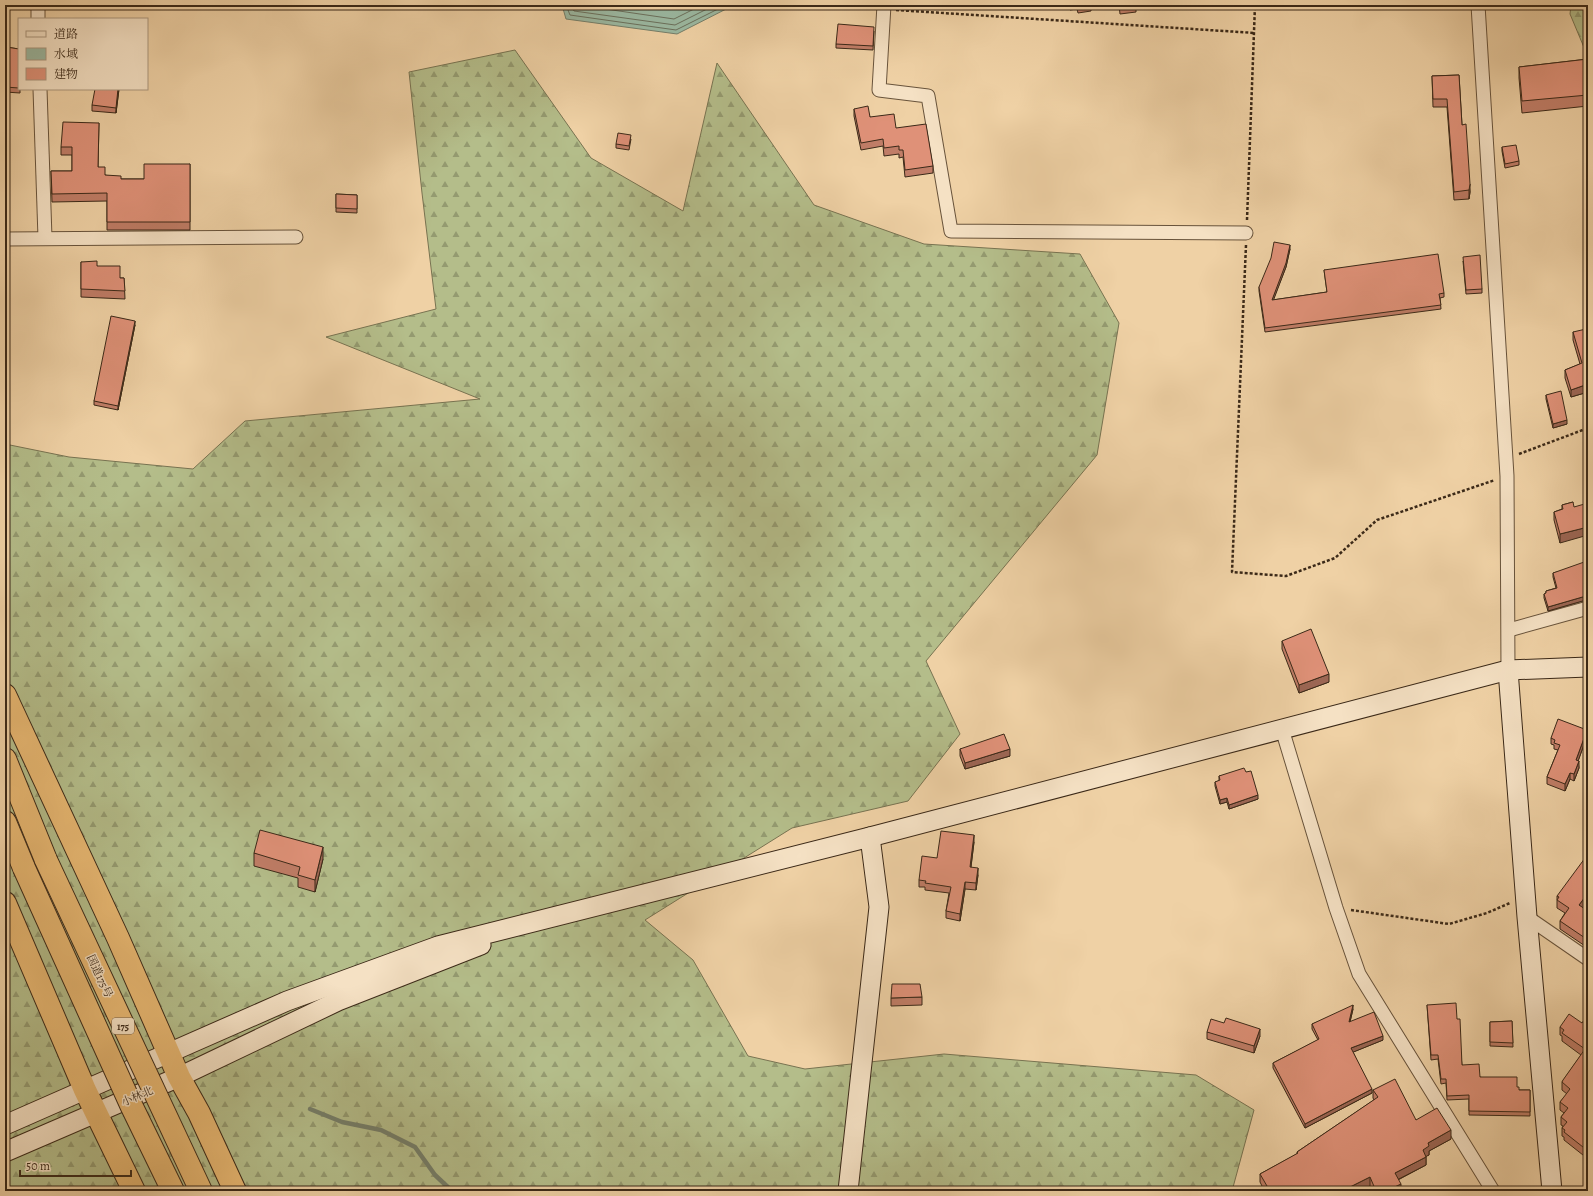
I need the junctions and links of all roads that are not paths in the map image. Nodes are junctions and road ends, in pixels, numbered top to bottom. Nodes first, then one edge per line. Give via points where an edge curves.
1 (38, 5) edge
2 (1478, 5) edge
3 (884, 7) edge
4 (38, 18) edge
5 (40, 90) edge
6 (1246, 233) road end
7 (296, 237) dead end
8 (44, 238) junction
9 (5, 239) edge
10 (1588, 608) edge
11 (1510, 630) junction
12 (1588, 667) edge
13 (1508, 670) junction
14 (5, 695) edge
15 (1282, 729) junction
16 (5, 759) edge
17 (5, 822) edge
18 (870, 837) junction
19 (5, 903) edge
20 (559, 915) junction
21 (1527, 917) junction
22 (1588, 959) edge
23 (168, 1052) junction
24 (179, 1077) junction
25 (85, 1090) junction
26 (96, 1114) junction
27 (5, 1125) edge
28 (5, 1152) edge
29 (134, 1191) edge
30 (173, 1191) edge
31 (201, 1191) edge
32 (235, 1191) edge
33 (848, 1191) edge
34 (1493, 1191) edge
35 (1552, 1191) edge

1 - 4 street
2 - 11 street via 1507,476
3 - 6 street via 879,90 928,96 951,231
5 - 8 street
7 - 8 street
8 - 9 street
10 - 11 street
11 - 13 street
12 - 13 street
13 - 15 street
13 - 21 street
14 - 23 highway
15 - 18 street
15 - 34 street via 1336,908 1359,974
16 - 31 highway, 国道175号 / 175, bridge via 46,860
17 - 30 highway, 175, bridge via 132,1107
18 - 20 street
18 - 33 street via 879,907
19 - 25 highway
20 - 23 street via 438,946 392,961 287,1001
20 - 24 street, 小林北 via 338,1001
21 - 22 street
21 - 35 street
23 - 24 highway
23 - 25 street
24 - 26 street, 小林北
24 - 32 highway via 199,1113
25 - 26 highway
25 - 27 street
26 - 28 street, 小林北
26 - 29 highway

